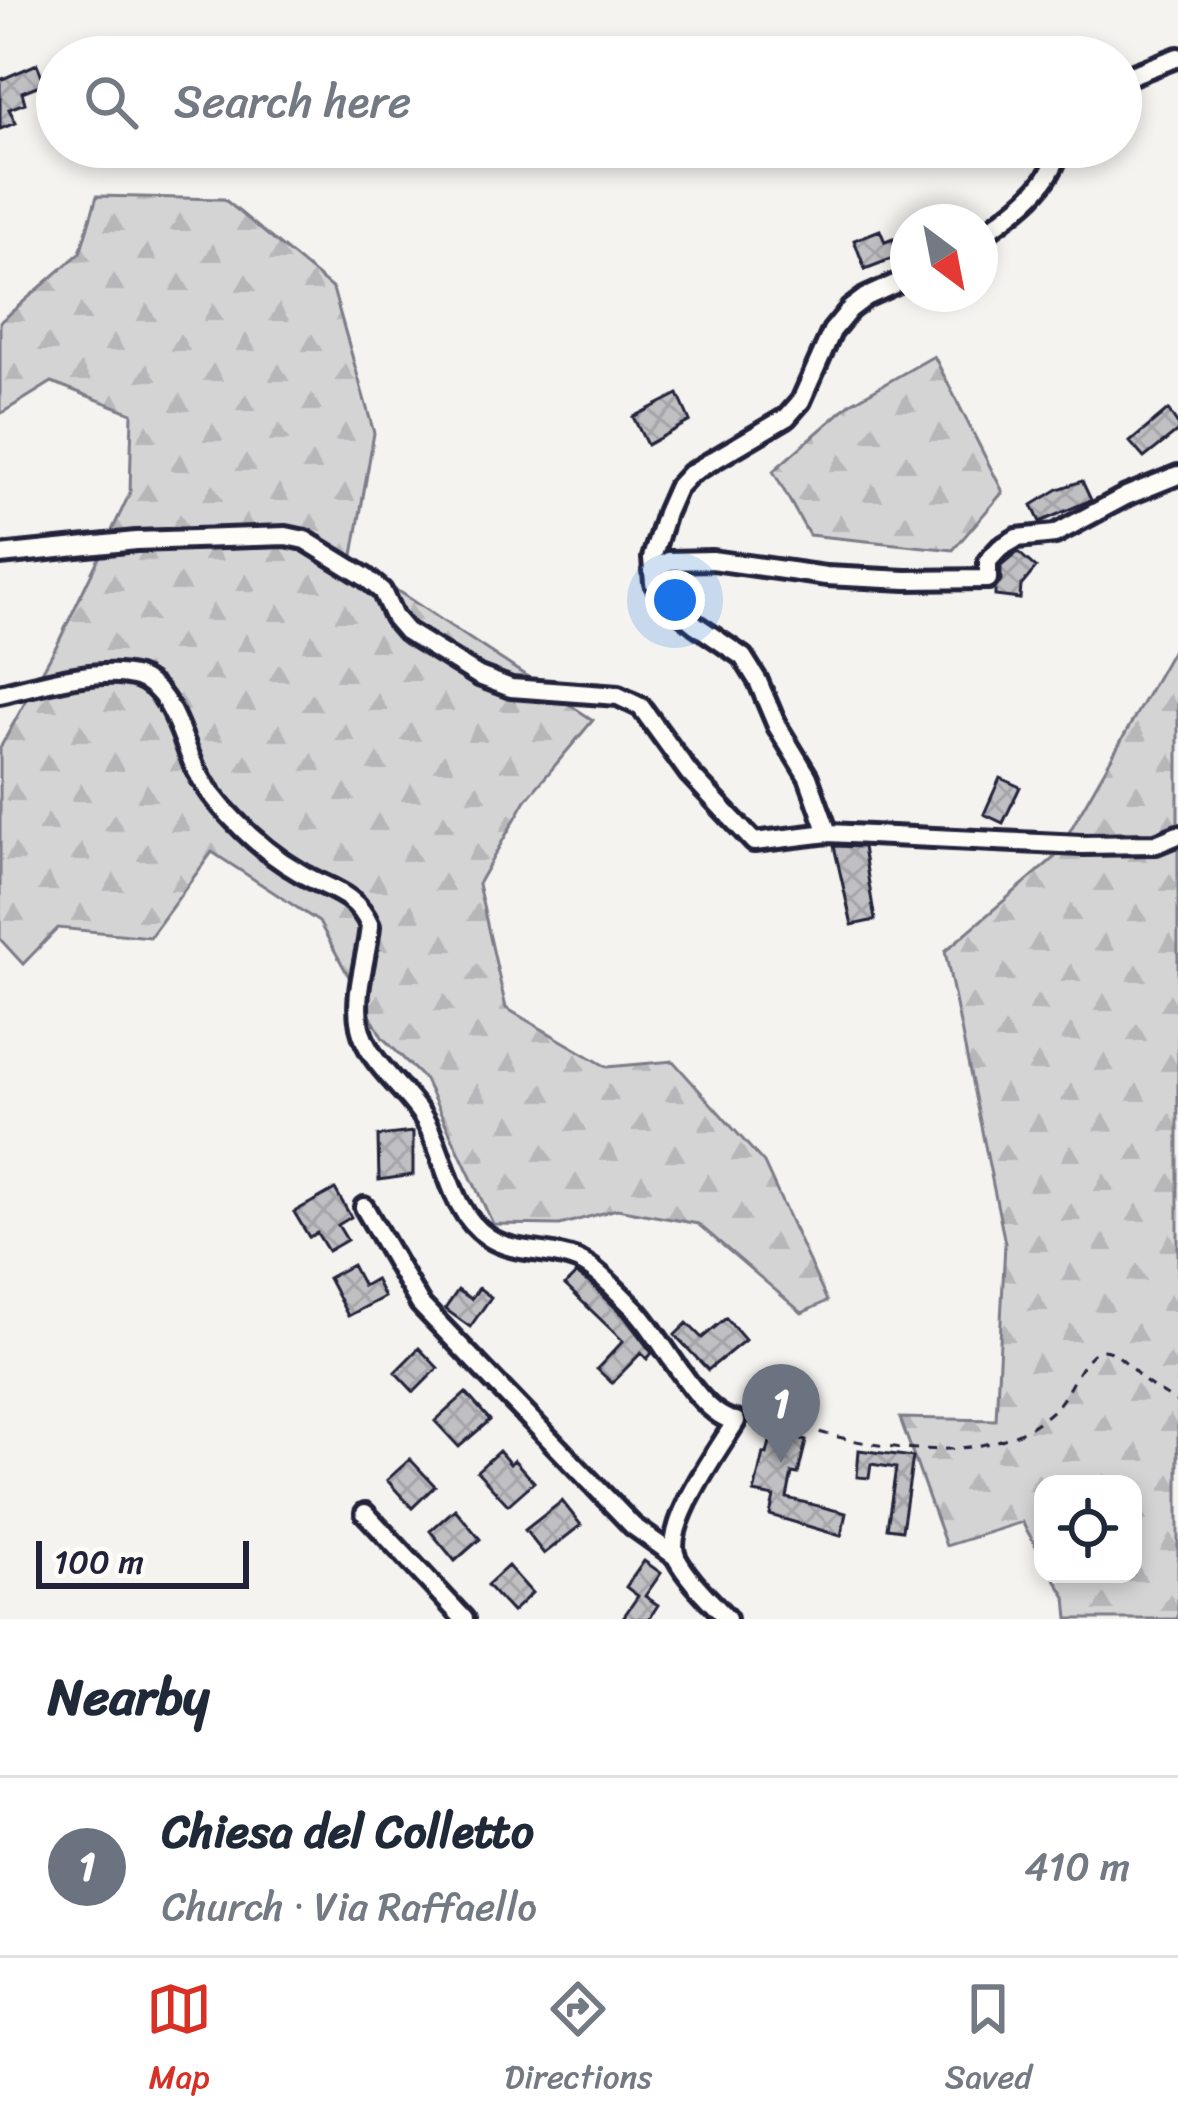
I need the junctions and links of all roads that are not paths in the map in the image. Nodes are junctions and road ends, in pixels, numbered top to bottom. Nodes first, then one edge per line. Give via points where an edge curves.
1 (1178, 57) edge
2 (1142, 71) edge
3 (1053, 168) edge
4 (998, 223) edge
5 (890, 287) edge
6 (1178, 475) edge
7 (0, 556) edge
8 (652, 571) junction
9 (0, 694) edge
10 (828, 833) junction
11 (1178, 835) edge
12 (364, 1207) dead end
13 (365, 1514) dead end
14 (675, 1556) junction
15 (464, 1619) edge
16 (727, 1619) edge

1 - 2 street
3 - 4 street
5 - 8 street via 850,309 832,331 788,417 677,488
6 - 8 street via 1055,534 1017,538 988,561 988,579 826,576 712,560 669,561
7 - 10 street via 136,542 305,540 382,591 406,632 479,676 511,688 618,696 641,707 688,773 754,842
8 - 10 street via 667,602 743,657 808,777
9 - 14 street via 52,681 141,678 157,688 197,771 234,820 295,871 356,902 370,926 360,1027 368,1049 421,1113 466,1214 492,1240 581,1262 638,1312 712,1409 731,1420 678,1522
10 - 11 street via 1081,845 1156,844
12 - 14 street via 420,1304 633,1526
13 - 15 street
14 - 16 street

